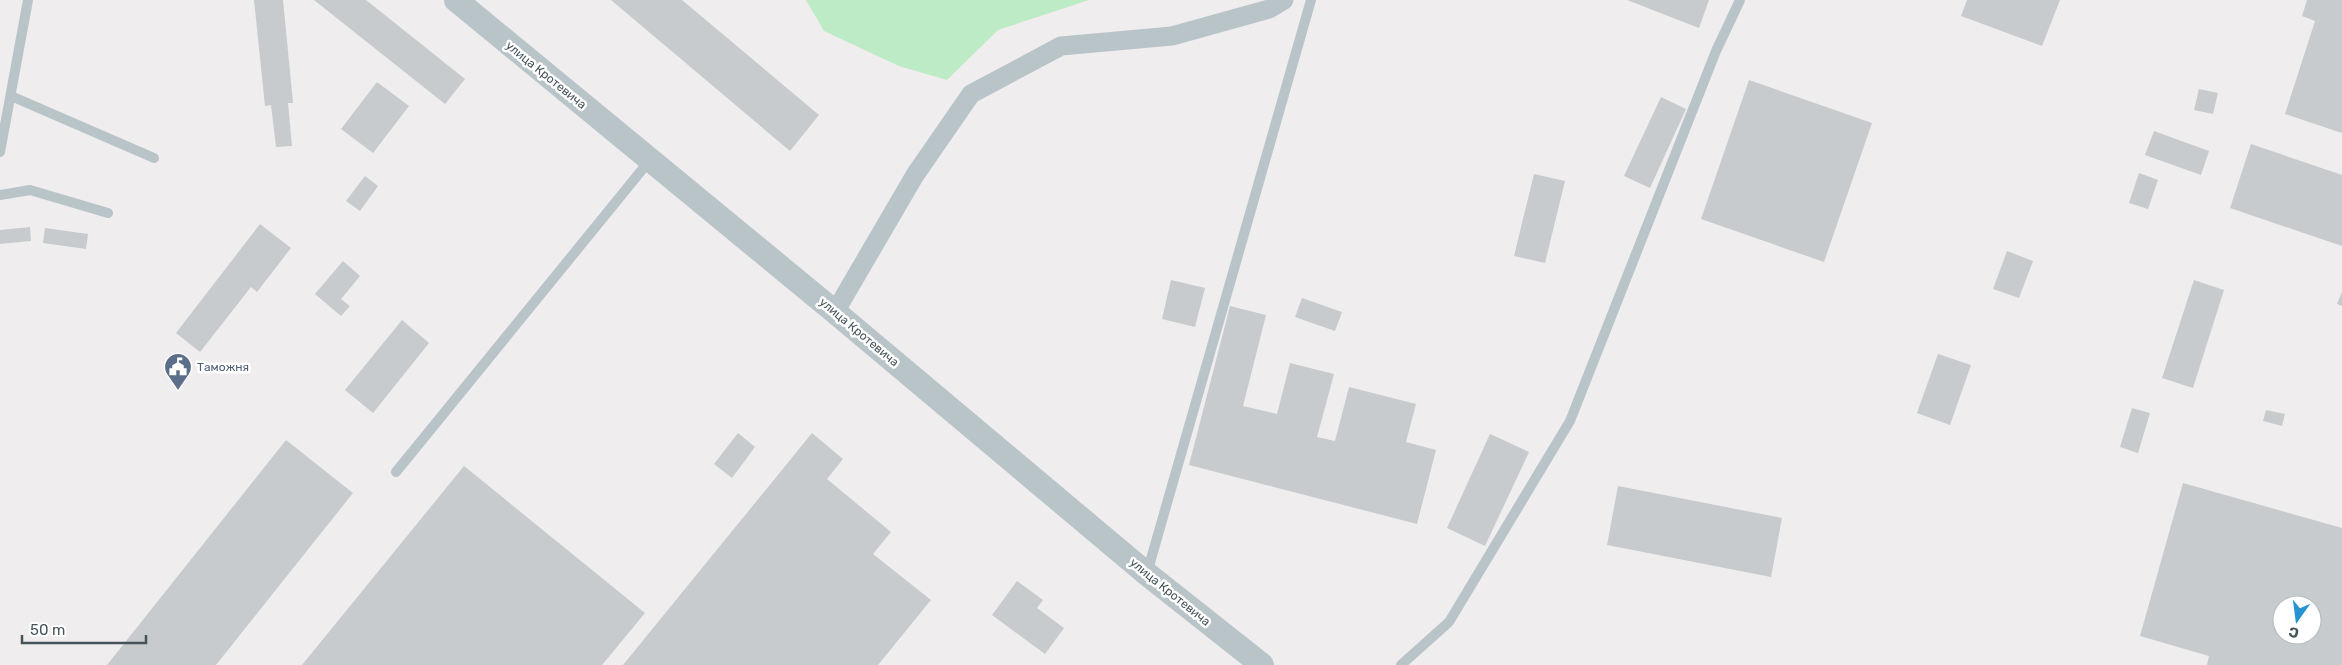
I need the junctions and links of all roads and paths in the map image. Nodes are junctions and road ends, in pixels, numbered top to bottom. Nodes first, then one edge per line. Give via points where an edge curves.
1 (28, 0) edge
2 (456, 0) edge
3 (1284, 0) edge
4 (1311, 0) edge
5 (1740, 0) edge
6 (11, 96) junction
7 (0, 152) edge
8 (154, 158) dead end
9 (650, 160) junction
10 (0, 195) edge
11 (108, 213) dead end
12 (834, 312) junction
13 (396, 472) dead end
14 (1147, 574) junction
15 (1262, 665) edge
16 (1401, 665) edge

1 - 6 lane
2 - 9 street, улица Кротевича
3 - 12 street via 1269,9 1172,36 1060,46 971,94 915,175
4 - 14 lane
5 - 16 lane via 1716,51 1570,421 1449,622
6 - 7 lane
6 - 8 lane
9 - 12 street, улица Кротевича
9 - 13 lane
10 - 11 lane via 30,190
12 - 14 street, улица Кротевича
14 - 15 street, улица Кротевича

